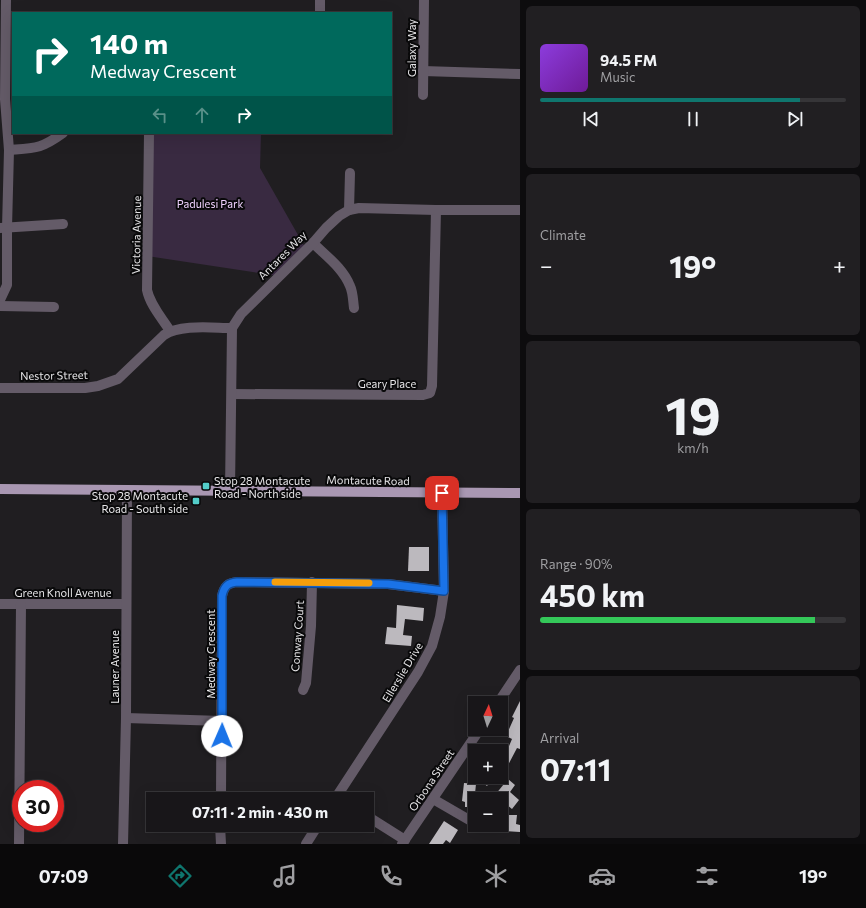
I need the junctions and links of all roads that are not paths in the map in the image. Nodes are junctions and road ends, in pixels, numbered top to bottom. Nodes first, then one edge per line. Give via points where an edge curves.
1 (6, 0) edge
2 (320, 0) edge
3 (424, 0) edge
4 (320, 12) edge
5 (423, 71) junction
6 (520, 74) edge
7 (423, 95) dead end
8 (2, 99) edge
9 (62, 134) edge
10 (149, 134) edge
11 (9, 150) junction
12 (350, 173) dead end
13 (350, 210) junction
14 (436, 210) junction
15 (520, 210) edge
16 (63, 224) dead end
17 (3, 228) edge
18 (312, 243) junction
19 (0, 300) edge
20 (0, 306) edge
21 (54, 307) dead end
22 (354, 308) dead end
23 (232, 328) junction
24 (170, 331) junction
25 (0, 388) edge
26 (232, 394) junction
27 (0, 489) edge
28 (127, 491) junction
29 (230, 491) junction
30 (442, 493) junction
31 (520, 494) edge
32 (312, 582) junction
33 (444, 591) junction
34 (0, 604) edge
35 (21, 604) junction
36 (126, 604) junction
37 (520, 670) edge
38 (303, 690) dead end
39 (503, 696) edge
40 (126, 718) junction
41 (222, 721) junction
42 (475, 736) edge
43 (221, 792) edge
44 (341, 792) edge
45 (433, 799) junction
46 (468, 819) edge
47 (374, 821) edge
48 (220, 832) edge
49 (314, 832) edge
50 (404, 842) edge
51 (19, 844) edge
52 (124, 844) edge
53 (221, 844) edge
54 (306, 844) edge

1 - 8 street
2 - 4 street
3 - 5 street, Galaxy Way
5 - 6 street
5 - 7 street, Galaxy Way
8 - 11 street
9 - 11 street via 40,147
10 - 24 street, Victoria Avenue via 147,290 148,297
11 - 17 street
12 - 13 street
13 - 14 street, Antares Way
13 - 18 street, Antares Way via 334,220
14 - 15 street, Antares Way
14 - 26 street, Geary Place via 430,393
16 - 17 street
17 - 19 street via 7,285
18 - 22 street via 346,277 351,287
18 - 23 street, Antares Way via 241,314
20 - 21 street
23 - 24 street via 184,328
23 - 26 street
24 - 25 street, Nestor Street via 113,382 85,388
26 - 29 street
27 - 28 main road, Montacute Road
28 - 29 main road, Montacute Road
28 - 36 street, Launer Avenue
29 - 30 main road, Montacute Road
30 - 31 main road, Montacute Road
30 - 33 street, Ellerslie Drive
32 - 33 street, Medway Crescent via 388,584
32 - 38 street, Conway Court via 311,626 306,683
32 - 41 street, Medway Crescent via 237,582 226,585 222,596
33 - 44 street, Ellerslie Drive via 436,635 426,658
34 - 35 street, Green Knoll Avenue
35 - 36 street, Green Knoll Avenue
35 - 51 street
36 - 40 street, Launer Avenue
37 - 39 street
40 - 41 street
40 - 52 street, Launer Avenue
41 - 43 street, Medway Crescent
42 - 45 street, Orbona Street
45 - 46 street
45 - 50 street, Orbona Street
47 - 50 street
48 - 53 street
49 - 54 street

